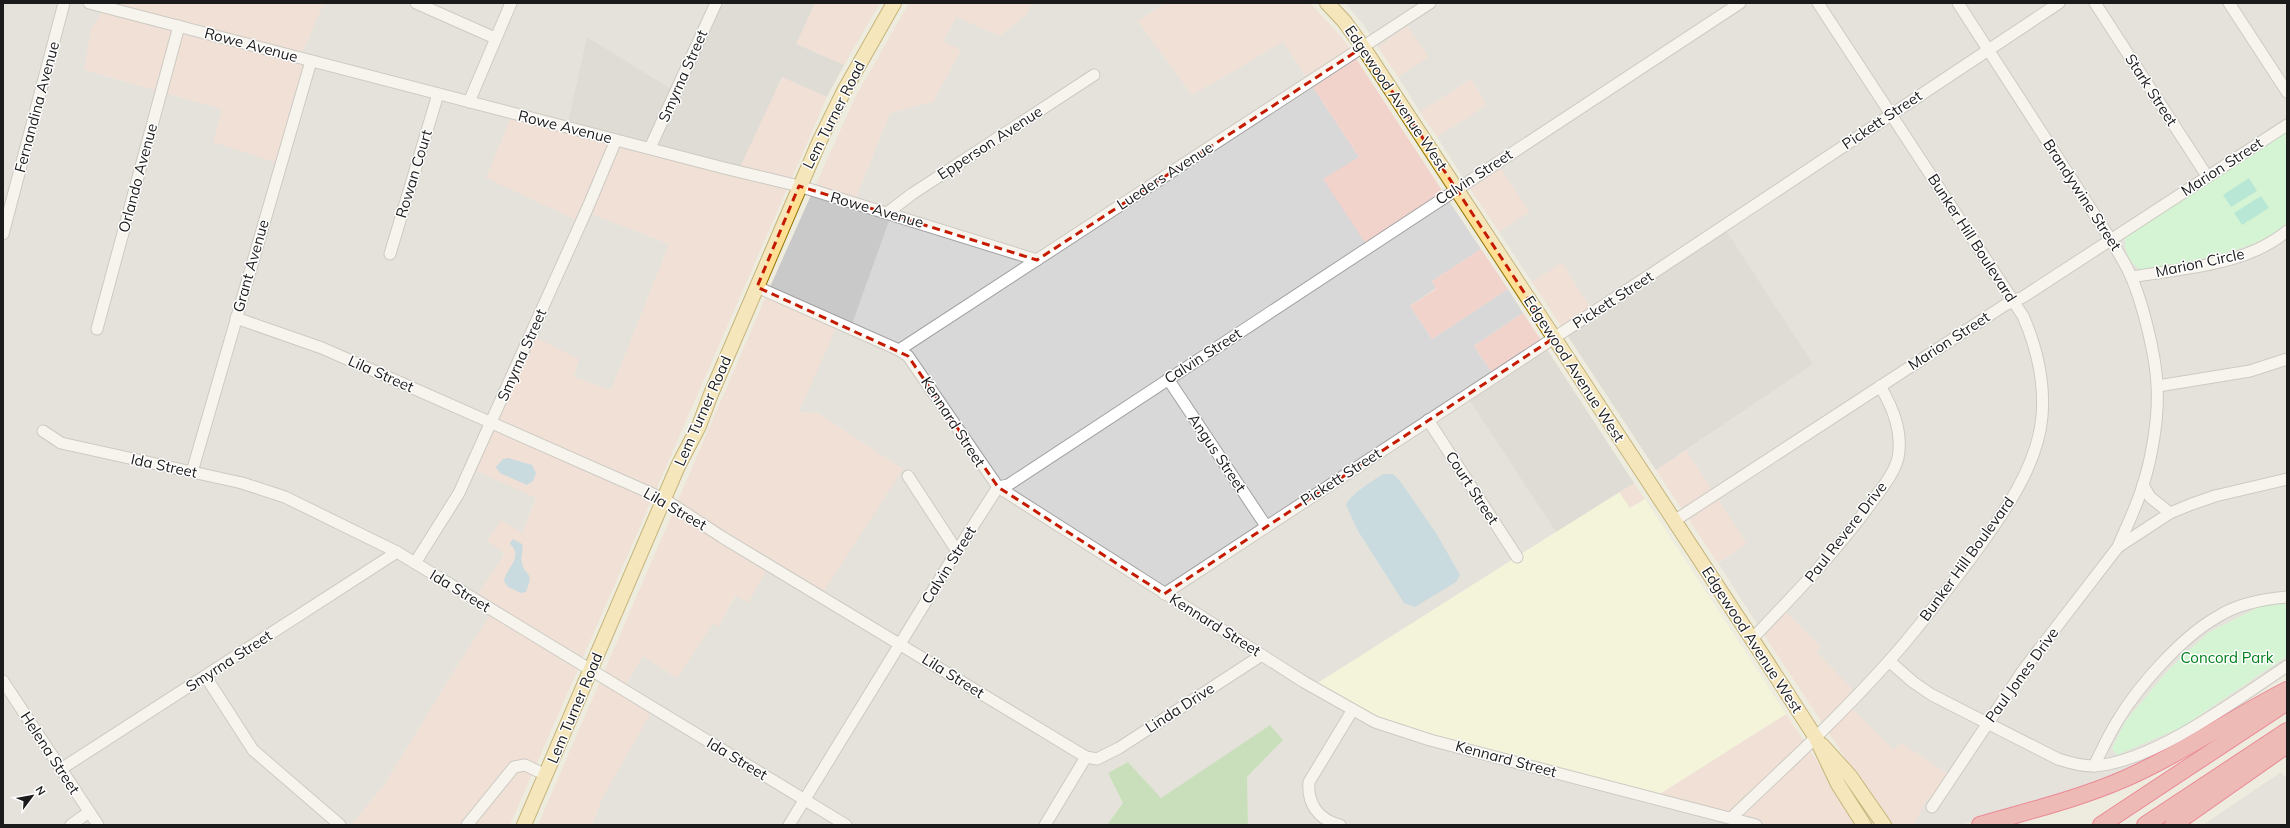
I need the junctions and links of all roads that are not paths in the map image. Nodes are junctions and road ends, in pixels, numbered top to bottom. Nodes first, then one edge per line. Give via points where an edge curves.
1 (64, 3) edge
2 (89, 3) edge
3 (416, 3) edge
4 (512, 3) edge
5 (716, 3) edge
6 (893, 3) edge
7 (1327, 3) edge
8 (1430, 3) edge
9 (1740, 3) edge
10 (1818, 3) edge
11 (1958, 3) edge
12 (2059, 3) edge
13 (2095, 3) edge
14 (2229, 3) edge
15 (101, 4) edge
16 (179, 26) junction
17 (496, 38) junction
18 (1363, 47) junction
19 (1988, 50) junction
20 (311, 61) junction
21 (1094, 75) dead end
22 (2287, 92) edge
23 (438, 94) junction
24 (469, 102) junction
25 (1890, 114) junction
26 (2287, 125) edge
27 (616, 140) junction
28 (650, 148) junction
29 (2207, 176) junction
30 (799, 186) junction
31 (1456, 189) junction
32 (887, 213) junction
33 (2287, 231) edge
34 (3, 234) edge
35 (2112, 240) junction
36 (390, 254) dead end
37 (1037, 260) junction
38 (2132, 278) junction
39 (757, 287) junction
40 (2014, 301) junction
41 (236, 318) junction
42 (97, 329) dead end
43 (1554, 338) junction
44 (899, 350) junction
45 (2287, 359) edge
46 (1168, 379) junction
47 (1880, 386) junction
48 (2158, 386) junction
49 (2156, 407) joint
50 (1428, 420) junction
51 (491, 422) junction
52 (43, 431) dead end
53 (192, 472) junction
54 (908, 476) dead end
55 (2287, 479) edge
56 (2143, 485) junction
57 (998, 488) junction
58 (664, 499) junction
59 (2170, 513) junction
60 (1674, 521) junction
61 (1266, 526) junction
62 (2118, 547) junction
63 (957, 551) junction
64 (397, 552) junction
65 (1517, 557) dead end
66 (415, 563) junction
67 (1164, 594) junction
68 (2287, 597) edge
69 (1752, 640) junction
70 (900, 644) junction
71 (1262, 656) junction
72 (1889, 661) junction
73 (2287, 666) edge
74 (591, 670) junction
75 (206, 676) junction
76 (3, 681) edge
77 (2287, 690) edge
78 (2287, 702) edge
79 (1352, 711) junction
80 (1987, 722) junction
81 (2287, 731) edge
82 (1816, 738) junction
83 (2287, 745) edge
84 (1091, 758) junction
85 (2094, 766) junction
86 (61, 769) junction
87 (546, 775) junction
88 (804, 800) junction
89 (1932, 807) dead end
90 (89, 812) junction
91 (1731, 818) junction
92 (71, 825) edge
93 (98, 825) edge
94 (340, 825) edge
95 (466, 825) edge
96 (524, 825) edge
97 (789, 825) edge
98 (846, 825) edge
99 (1045, 825) edge
100 (1340, 825) edge
101 (1756, 825) edge
102 (1864, 825) edge
103 (1884, 825) edge
104 (1980, 825) edge
105 (2101, 825) edge
106 (2145, 825) edge
107 (2173, 825) edge

1 - 34 street, Fernandina Avenue
2 - 15 street, Rowe Avenue
3 - 17 street
4 - 17 street
5 - 28 street, Smyrna Street
6 - 30 main road, Lem Turner Road via 844,91
7 - 18 main road, Edgewood Avenue West
8 - 18 street, Lueders Avenue
9 - 31 street, Calvin Street
10 - 25 street, Bunker Hill Boulevard
11 - 19 street, Brandywine Street
12 - 19 street, Pickett Street
13 - 29 street, Stark Street
14 - 22 street
15 - 16 street, Rowe Avenue
16 - 20 street, Rowe Avenue
16 - 42 street, Orlando Avenue
17 - 24 street
18 - 31 main road, Edgewood Avenue West
18 - 37 street, Lueders Avenue
19 - 25 street, Pickett Street
19 - 35 street, Brandywine Street
20 - 23 street, Rowe Avenue
20 - 41 street, Grant Avenue
21 - 32 street, Epperson Avenue
23 - 24 street, Rowe Avenue
23 - 36 street, Rowan Court
24 - 27 street, Rowe Avenue
25 - 40 street, Bunker Hill Boulevard
25 - 43 street, Pickett Street
26 - 29 street, Marion Street
27 - 28 street, Rowe Avenue
27 - 51 street, Smyrna Street
28 - 30 street, Rowe Avenue
29 - 35 street, Marion Street
30 - 32 street, Rowe Avenue
30 - 39 main road, Lem Turner Road
31 - 43 main road, Edgewood Avenue West
31 - 46 street, Calvin Street
32 - 37 street, Rowe Avenue
33 - 38 street, Marion Circle via 2251,252 2226,260
35 - 38 street, Brandywine Street
35 - 40 street, Marion Street
37 - 44 street, Lueders Avenue
38 - 48 street, Brandywine Street via 2146,321
39 - 44 street, Kennard Street
39 - 58 main road, Lem Turner Road via 710,394 699,426
40 - 47 street, Marion Street via 2005,304
40 - 72 street, Bunker Hill Boulevard via 2033,338 2041,376 2042,417 2032,453 2018,488 1984,540 1931,612
41 - 51 street, Lila Street via 322,348
41 - 53 street, Grant Avenue
43 - 50 street, Pickett Street
43 - 60 main road, Edgewood Avenue West
44 - 57 street, Kennard Street via 915,364
45 - 48 street via 2250,371
46 - 57 street, Calvin Street via 1008,485
46 - 61 street, Angus Street
47 - 60 street, Marion Street
47 - 69 street, Paul Revere Drive via 1894,414 1900,445 1897,460 1888,479 1860,519 1811,578
48 - 49 street, Brandywine Street
49 - 56 street, Paul Jones Drive
50 - 61 street, Pickett Street
50 - 65 street, Court Street
51 - 58 street, Lila Street
51 - 66 street, Smyrna Street via 459,493
52 - 53 street, Ida Street via 61,443
53 - 64 street, Ida Street via 242,483 285,497
54 - 63 street
55 - 59 street, Paul Jones Drive via 2215,496
56 - 59 street via 2150,497
56 - 62 street, Paul Jones Drive
57 - 63 street, Calvin Street
57 - 67 street, Kennard Street
58 - 70 street, Lila Street via 722,537
58 - 74 main road, Lem Turner Road
59 - 62 street, Paul Jones Drive
60 - 69 main road, Edgewood Avenue West
61 - 67 street, Pickett Street
62 - 80 street, Paul Jones Drive
63 - 70 street, Calvin Street
64 - 66 street, Ida Street
64 - 75 street, Smyrna Street
66 - 74 street, Ida Street
67 - 71 street, Kennard Street
68 - 85 street via 2259,601 2233,609 2216,617 2199,630 2143,684 2118,720
69 - 82 main road, Edgewood Avenue West
70 - 84 street, Lila Street
70 - 88 street, Calvin Street
71 - 79 street, Kennard Street
71 - 84 street, Linda Drive via 1119,748
72 - 80 street via 1932,695
72 - 82 street, Bunker Hill Boulevard
73 - 85 street via 2182,734 2125,759
74 - 87 main road, Lem Turner Road
74 - 88 street, Ida Street
75 - 86 street, Smyrna Street
75 - 94 street via 253,750
76 - 86 street, Helena Street
77 - 104 highway via 2156,764 2124,779 2088,793
78 - 105 highway
79 - 91 street, Kennard Street via 1408,733
79 - 100 street via 1309,782 1308,793 1315,809 1322,817
80 - 85 street via 2058,759 2076,765
80 - 89 street, Paul Jones Drive
81 - 106 highway
82 - 91 street, Bunker Hill Boulevard
82 - 102 main road, Edgewood Avenue West via 1838,784
82 - 103 main road, Edgewood Avenue West via 1850,776
83 - 107 highway
84 - 99 street
86 - 90 street, Helena Street
87 - 95 street via 526,765 514,767
87 - 96 main road, Lem Turner Road
88 - 97 street, Calvin Street
88 - 98 street, Ida Street
90 - 92 street
90 - 93 street, Helena Street
91 - 101 street, Kennard Street

